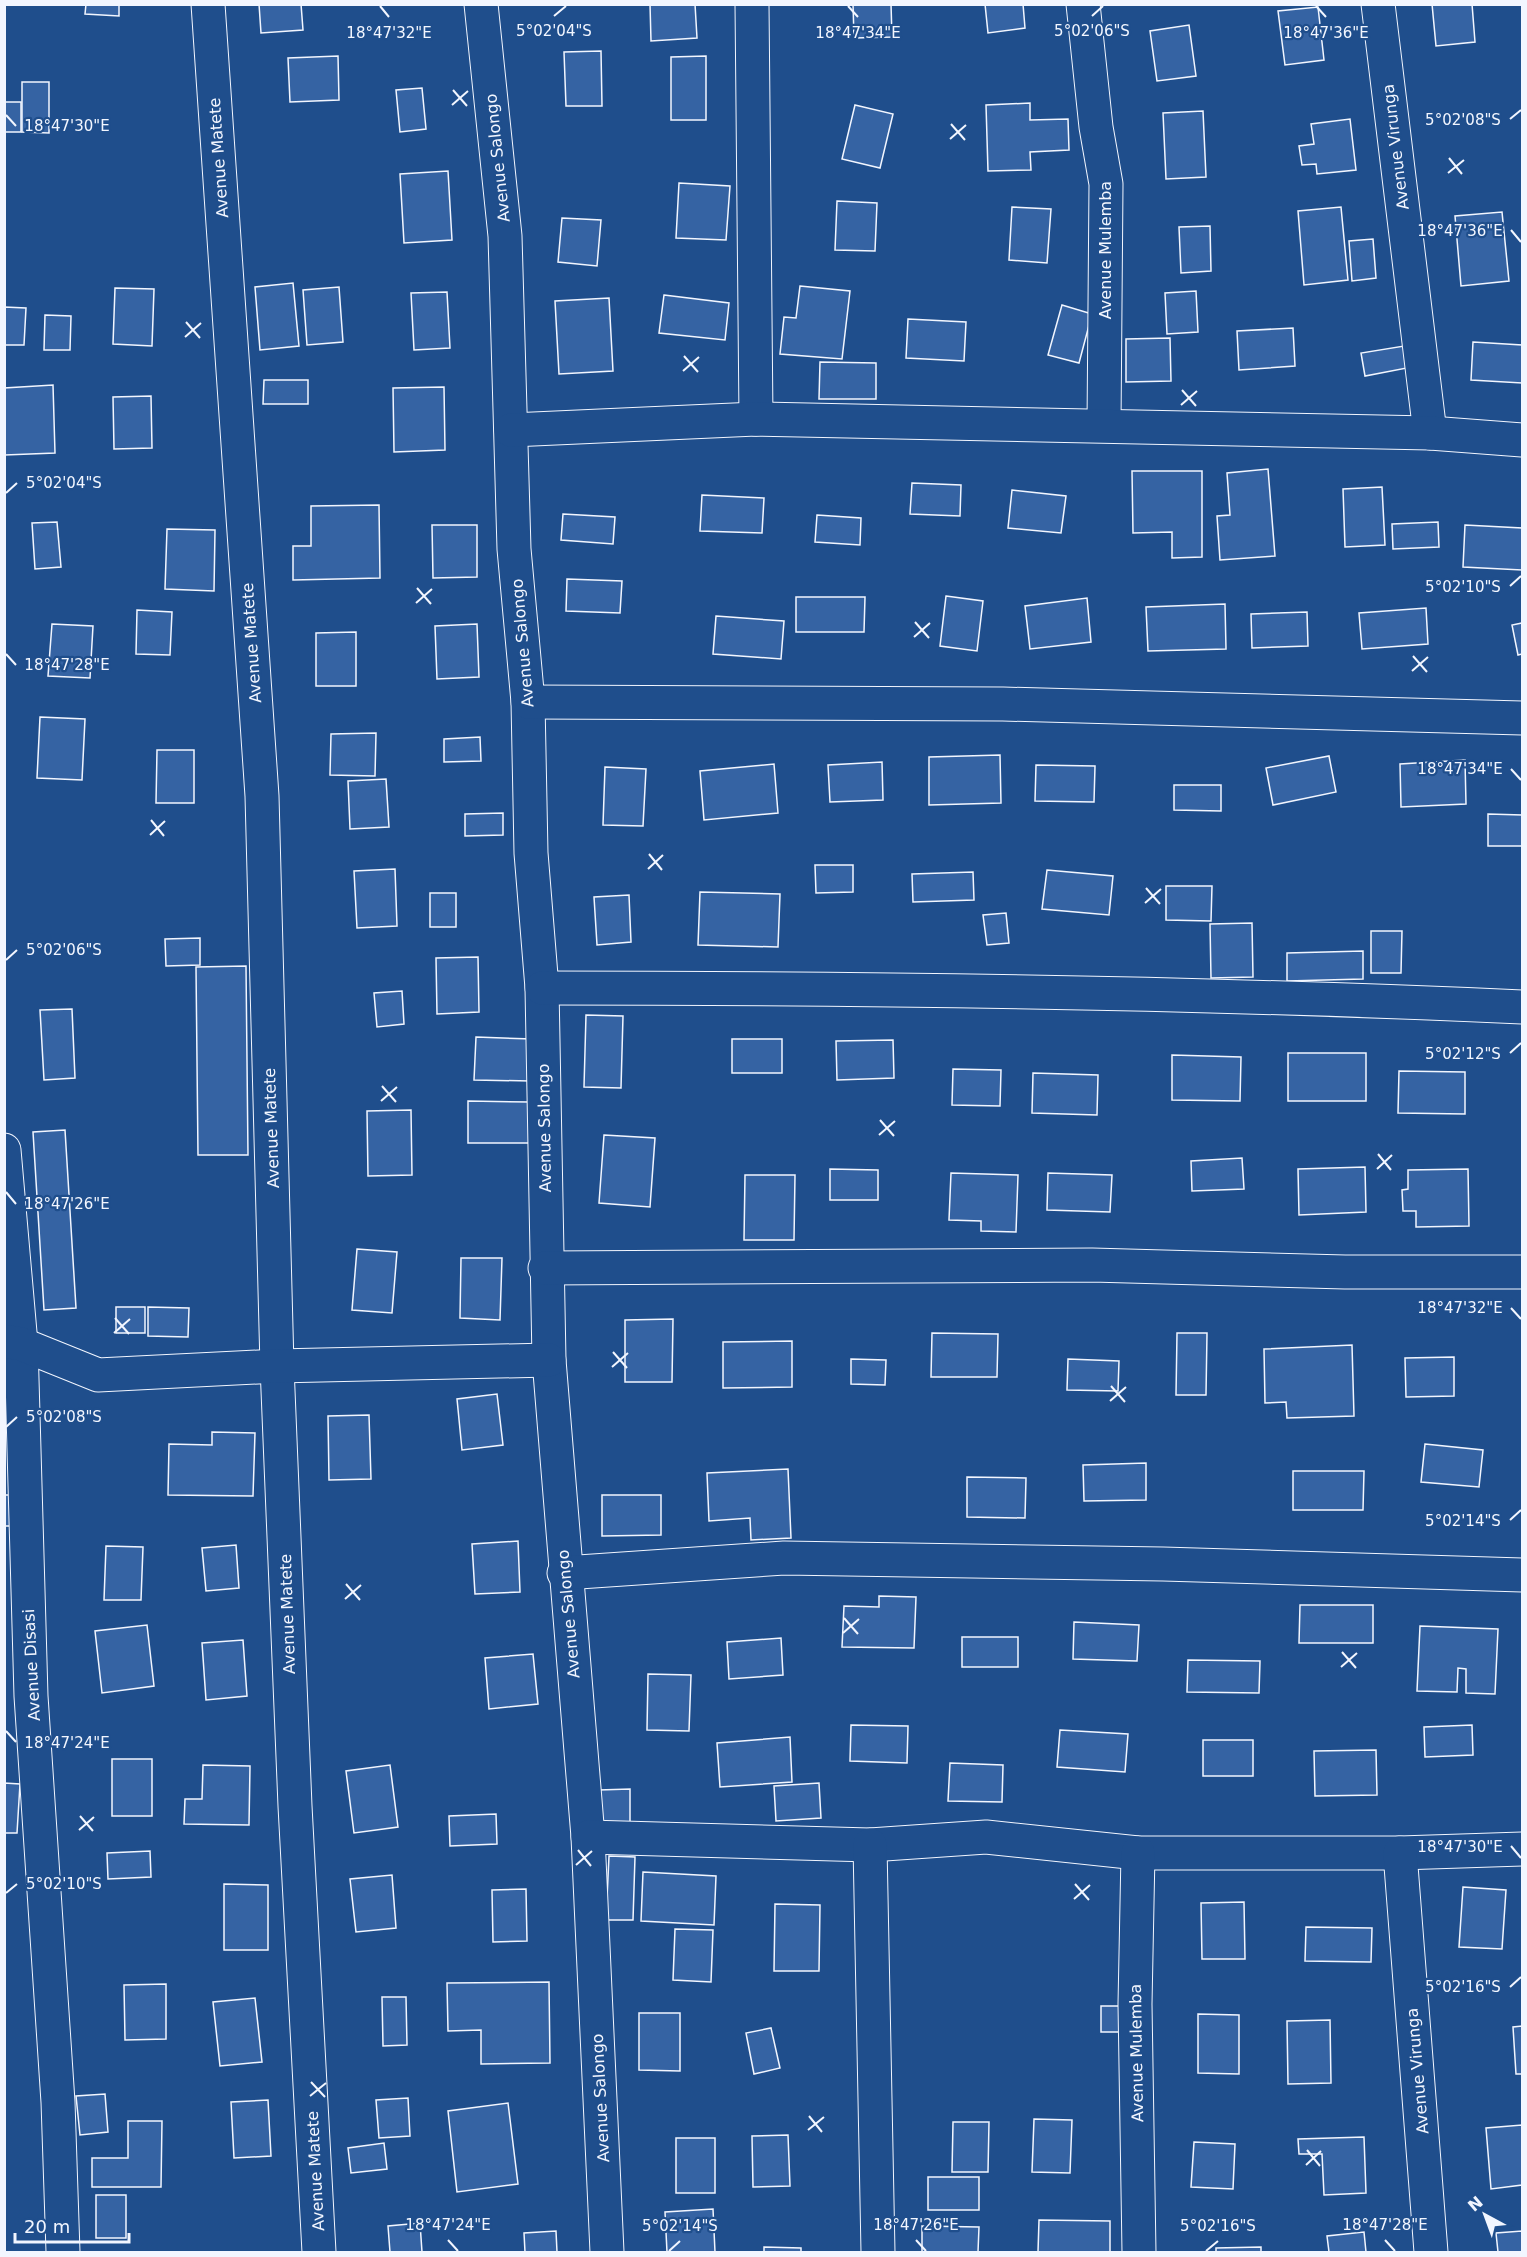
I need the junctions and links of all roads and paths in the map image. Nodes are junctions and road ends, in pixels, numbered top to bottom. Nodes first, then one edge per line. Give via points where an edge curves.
1 (208, 4) edge
2 (481, 4) edge
3 (752, 4) edge
4 (1083, 4) edge
5 (1378, 4) edge
6 (756, 419) junction
7 (1104, 425) junction
8 (511, 430) junction
9 (1430, 433) junction
10 (1522, 440) edge
11 (528, 702) junction
12 (1522, 718) edge
13 (542, 988) junction
14 (1522, 1007) edge
15 (4, 1150) edge
16 (545, 1268) junction
17 (1522, 1272) edge
18 (13, 1342) edge
19 (549, 1360) junction
20 (277, 1366) junction
21 (564, 1573) junction
22 (1522, 1575) edge
23 (588, 1837) junction
24 (870, 1845) junction
25 (1522, 1849) edge
26 (1138, 1853) junction
27 (1400, 1853) junction
28 (63, 2253) edge
29 (319, 2253) edge
30 (607, 2253) edge
31 (879, 2253) edge
32 (1139, 2253) edge
33 (1431, 2253) edge

1 - 20 street, Avenue Matete via 262,796
2 - 8 street, Avenue Salongo via 504,236
3 - 6 street
4 - 7 street, Avenue Mulemba via 1106,184
5 - 9 street, Avenue Virunga
6 - 7 street
6 - 8 street
7 - 9 street
8 - 11 street, Avenue Salongo via 514,549
9 - 10 street
11 - 12 street via 1003,704
11 - 13 street, Avenue Salongo via 531,853
13 - 14 street via 855,988 1315,998
13 - 16 street, Avenue Salongo
15 - 18 street, Avenue Disasi
16 - 17 street via 1092,1265
16 - 19 street, Avenue Salongo
18 - 20 street via 98,1375
18 - 28 street, Avenue Disasi via 58,2102
19 - 20 street
19 - 21 street, Avenue Salongo
20 - 29 street, Avenue Matete
21 - 22 street via 784,1558
21 - 23 street, Avenue Salongo
23 - 24 street
23 - 30 street, Avenue Salongo
24 - 26 street via 986,1837
24 - 31 street
25 - 27 street
26 - 27 street
26 - 32 street, Avenue Mulemba via 1135,2004
27 - 33 street, Avenue Virunga

